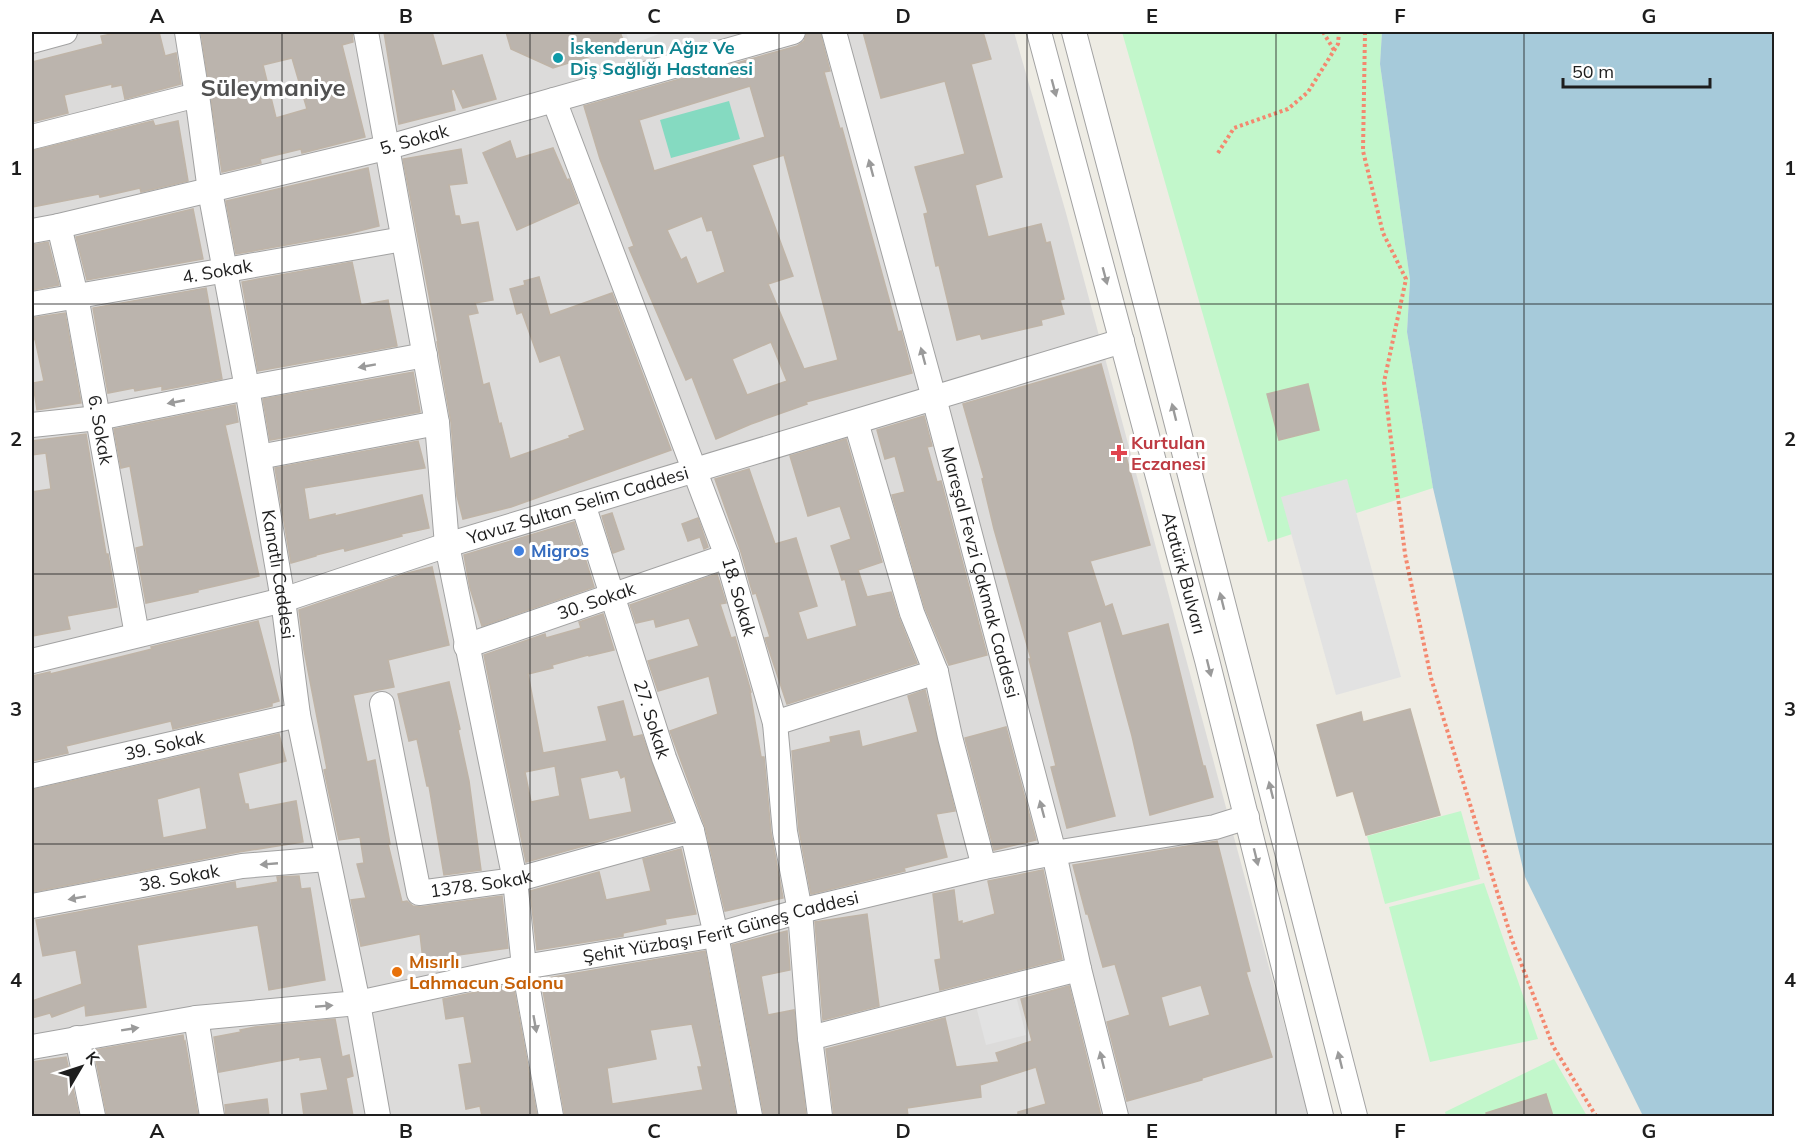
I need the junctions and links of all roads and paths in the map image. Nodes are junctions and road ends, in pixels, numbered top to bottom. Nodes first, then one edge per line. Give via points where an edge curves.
1 (65, 32) edge
2 (187, 32) edge
3 (366, 32) edge
4 (793, 32) edge
5 (834, 32) edge
6 (1039, 32) edge
7 (1074, 32) edge
8 (1323, 32) edge
9 (1339, 32) edge
10 (1365, 32) edge
11 (32, 41) edge
12 (1334, 51) junction
13 (197, 95) junction
14 (554, 100) junction
15 (32, 137) edge
16 (385, 148) junction
17 (1218, 153) dead end
18 (210, 191) junction
19 (59, 226) junction
20 (32, 231) edge
21 (403, 239) junction
22 (224, 270) junction
23 (76, 296) junction
24 (32, 304) edge
25 (1122, 341) junction
26 (425, 355) junction
27 (247, 388) junction
28 (934, 398) junction
29 (98, 418) junction
30 (856, 422) junction
31 (437, 423) junction
32 (32, 425) edge
33 (259, 458) junction
34 (695, 470) junction
35 (584, 504) junction
36 (447, 545) junction
37 (727, 556) junction
38 (611, 596) junction
39 (283, 600) junction
40 (137, 634) junction
41 (466, 646) junction
42 (32, 661) edge
43 (936, 672) junction
44 (382, 704) dead end
45 (298, 716) junction
46 (776, 723) junction
47 (32, 776) edge
48 (1247, 818) junction
49 (692, 831) junction
50 (1054, 853) junction
51 (327, 859) junction
52 (984, 867) junction
53 (515, 880) junction
54 (32, 906) edge
55 (800, 911) junction
56 (716, 935) junction
57 (524, 967) junction
58 (1079, 969) junction
59 (358, 1003) junction
60 (196, 1018) junction
61 (77, 1038) junction
62 (810, 1038) junction
63 (32, 1047) edge
64 (93, 1116) edge
65 (212, 1116) edge
66 (378, 1116) edge
67 (551, 1116) edge
68 (750, 1116) edge
69 (820, 1116) edge
70 (1116, 1116) edge
71 (1321, 1116) edge
72 (1355, 1116) edge
73 (1596, 1116) edge

1 - 11 street
2 - 13 street, Kanatlı Caddesi
3 - 16 street
4 - 14 street, 5. Sokak
28 -> 5 street, Mareşal Fevzi Çakmak Caddesi
6 -> 25 street, Atatürk Bulvarı
72 -> 7 street, Atatürk Bulvarı
8 - 12 path
9 - 12 path
10 - 73 path via 1363,151 1383,233 1406,279 1384,382 1405,554 1431,678 1512,940 1553,1046
12 - 17 path via 1308,92 1288,109 1234,128
13 - 15 street
13 - 18 street, Kanatlı Caddesi
14 - 16 street, 5. Sokak
14 - 34 street, 18. Sokak
16 - 18 street, 5. Sokak
16 - 21 street
18 - 19 street, 5. Sokak
18 - 22 street, Kanatlı Caddesi
19 - 20 street, 5. Sokak
19 - 23 street, 6. Sokak
21 - 22 street, 4. Sokak
21 - 26 street
22 - 23 street, 4. Sokak
22 - 27 street, Kanatlı Caddesi
23 - 24 street, 4. Sokak
23 - 29 street, 6. Sokak
25 - 28 street, Yavuz Sultan Selim Caddesi
25 -> 48 street, Atatürk Bulvarı
26 -> 27 street
26 - 31 street
27 -> 29 street
27 - 33 street, Kanatlı Caddesi
28 - 30 street, Yavuz Sultan Selim Caddesi
50 -> 28 street, Mareşal Fevzi Çakmak Caddesi
29 - 32 street
29 - 40 street, 6. Sokak
30 - 34 street, Yavuz Sultan Selim Caddesi
30 - 43 street via 912,612
31 - 33 street
31 - 36 street
33 - 39 street, Kanatlı Caddesi
34 - 35 street, Yavuz Sultan Selim Caddesi
34 - 37 street, 18. Sokak
35 - 36 street, Yavuz Sultan Selim Caddesi
35 - 38 street, 27. Sokak
36 - 39 street, Yavuz Sultan Selim Caddesi
36 - 41 street
37 - 38 street, 30. Sokak
37 - 46 street, 18. Sokak
38 - 41 street, 30. Sokak
38 - 49 street, 27. Sokak
39 - 40 street, Yavuz Sultan Selim Caddesi
39 - 45 street, Kanatlı Caddesi
40 - 42 street, Yavuz Sultan Selim Caddesi
41 - 53 street
43 - 46 street
43 - 52 street
44 - 53 street, 1378. Sokak via 419,894
45 - 47 street, 39. Sokak
45 - 51 street, Kanatlı Caddesi
46 - 55 street, 18. Sokak via 785,832
48 - 50 street, Şehit Yüzbaşı Ferit Güneş Caddesi via 1215,827
48 -> 71 street, Atatürk Bulvarı
49 - 53 street, 1378. Sokak
49 - 56 street, 27. Sokak
50 - 52 street, Şehit Yüzbaşı Ferit Güneş Caddesi
50 - 58 street, Mareşal Fevzi Çakmak Caddesi
51 -> 54 street, 38. Sokak via 242,866
51 - 59 street, Kanatlı Caddesi
52 - 55 street, Şehit Yüzbaşı Ferit Güneş Caddesi
53 - 57 street
55 - 56 street, Şehit Yüzbaşı Ferit Güneş Caddesi
55 - 62 street, 18. Sokak
56 - 57 street, Şehit Yüzbaşı Ferit Güneş Caddesi
56 - 68 street, 27. Sokak
57 - 59 street, Şehit Yüzbaşı Ferit Güneş Caddesi
57 -> 67 street
58 - 62 street
70 -> 58 street, Mareşal Fevzi Çakmak Caddesi
60 -> 59 street, Şehit Yüzbaşı Ferit Güneş Caddesi
59 - 66 street, Kanatlı Caddesi
61 -> 60 street, Şehit Yüzbaşı Ferit Güneş Caddesi
60 - 65 street
61 - 63 street, Şehit Yüzbaşı Ferit Güneş Caddesi
61 - 64 street
62 - 69 street, 18. Sokak

